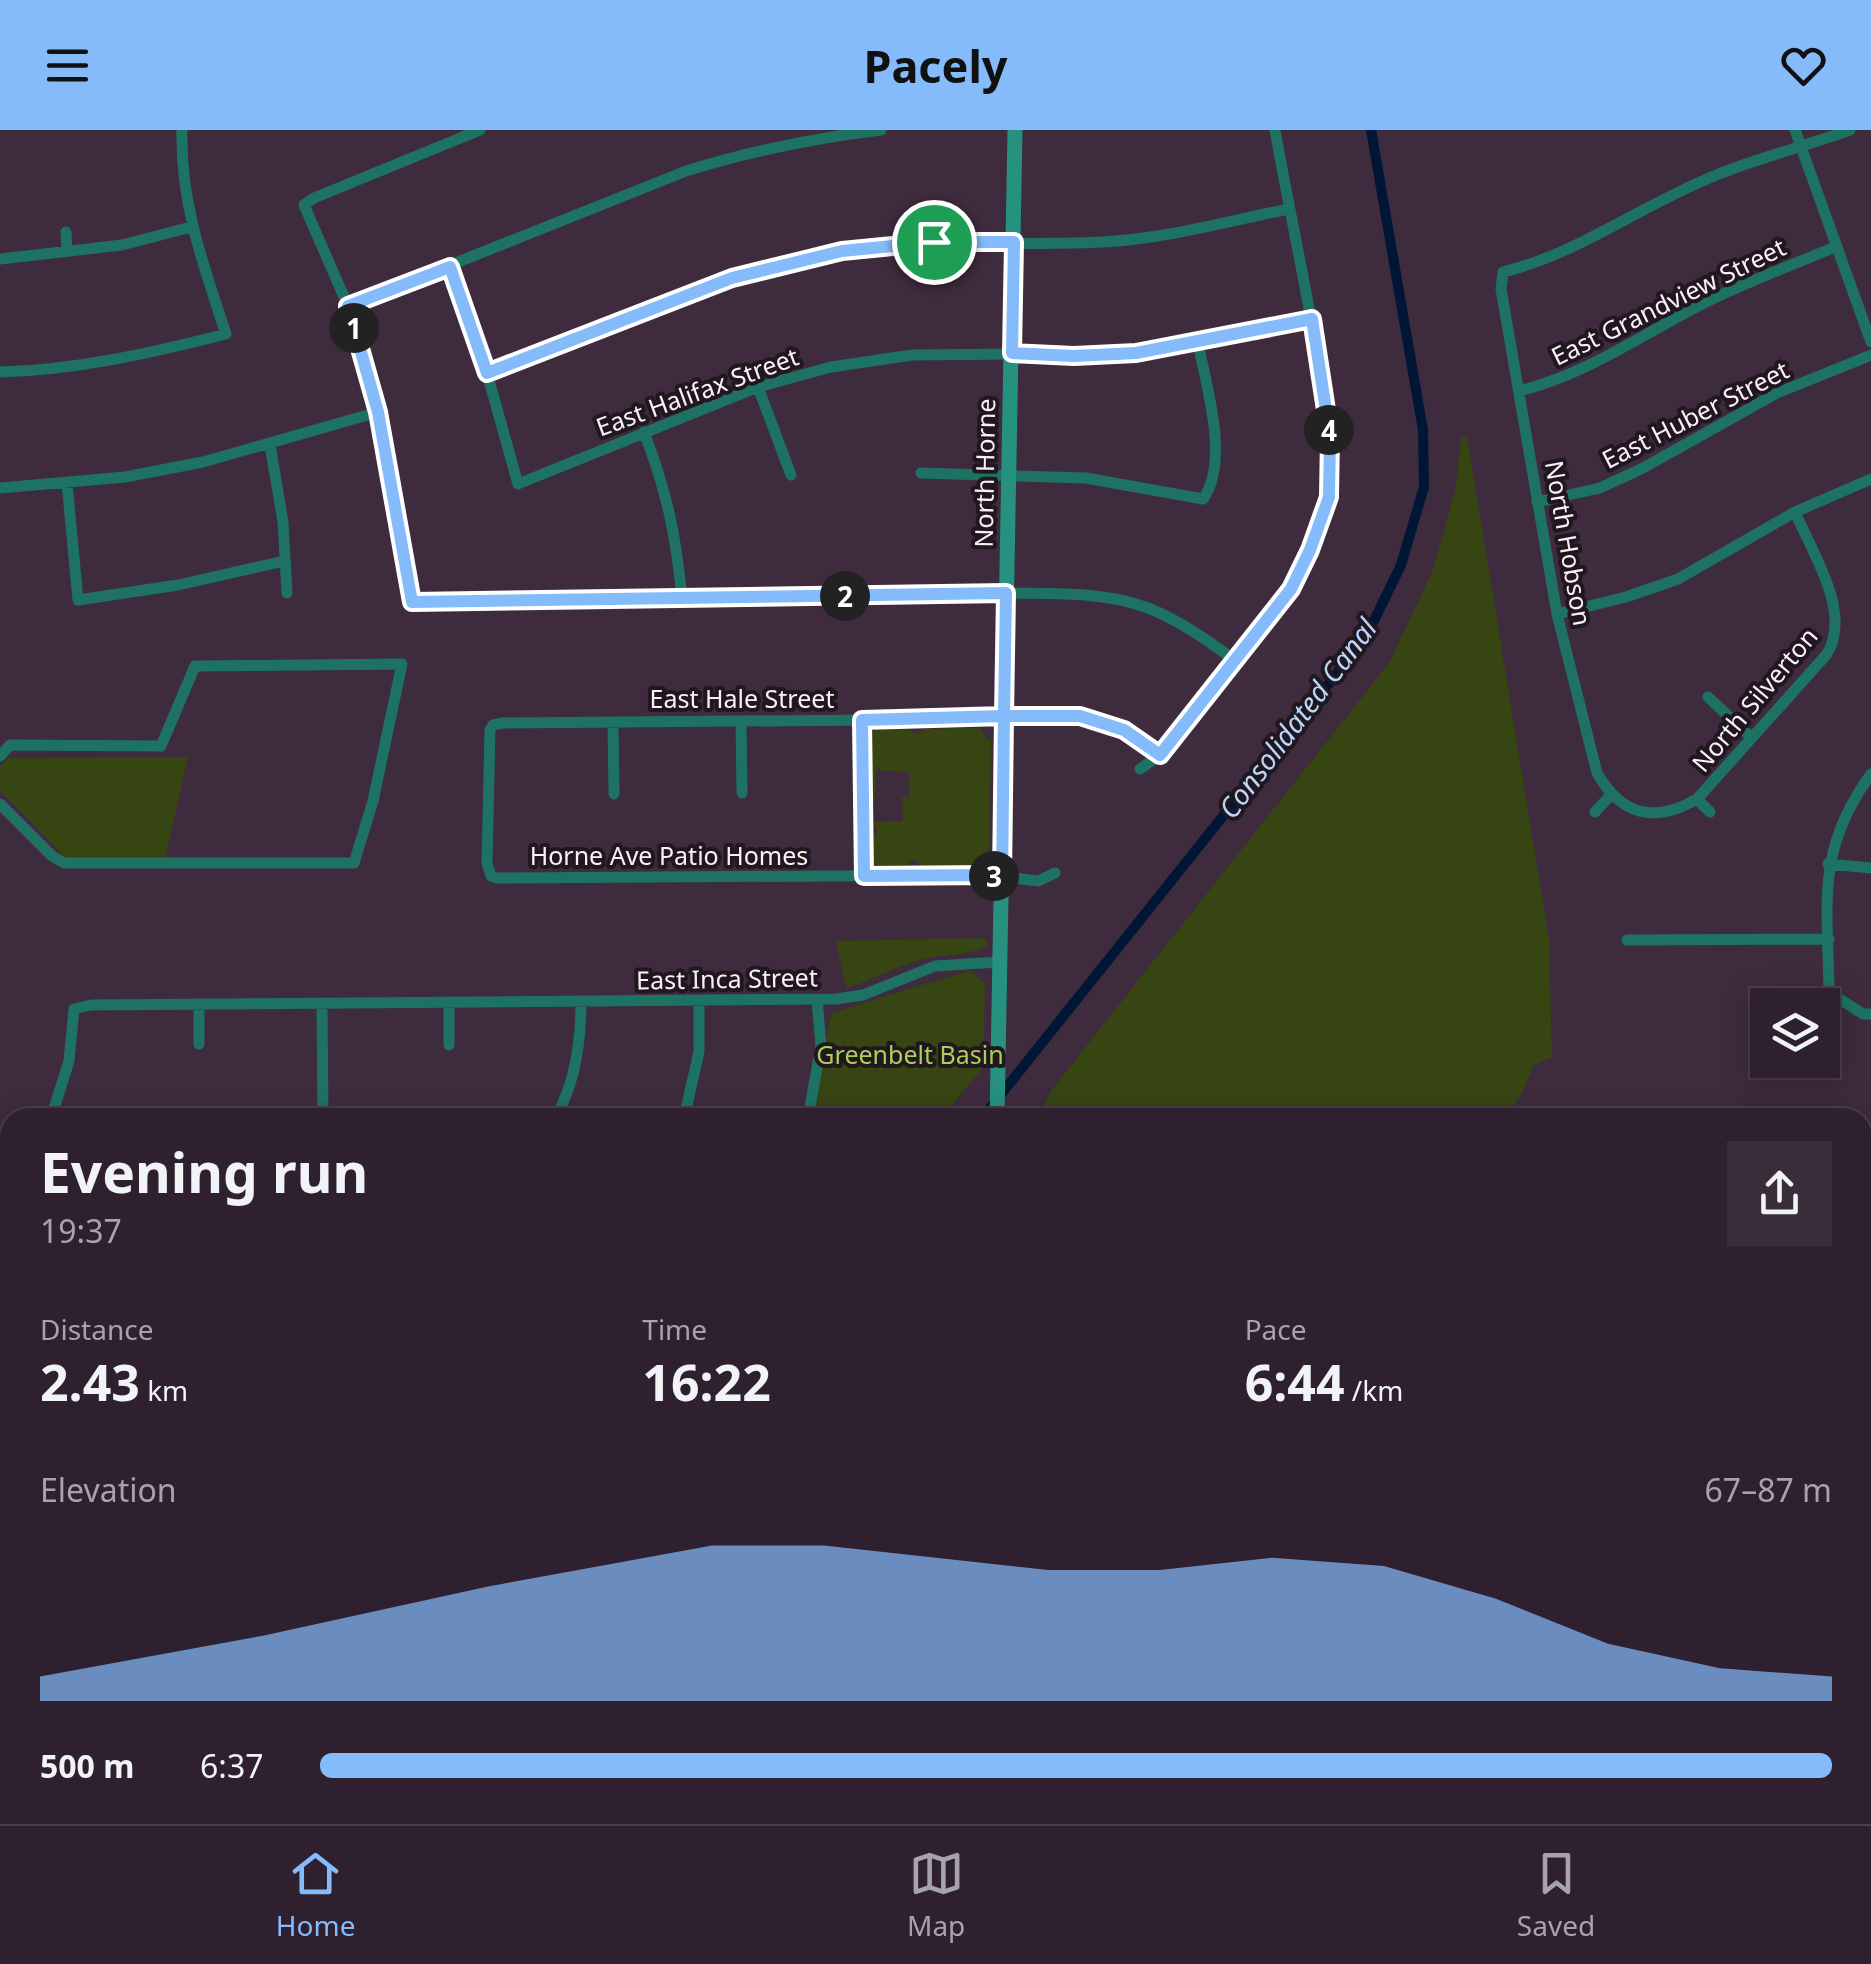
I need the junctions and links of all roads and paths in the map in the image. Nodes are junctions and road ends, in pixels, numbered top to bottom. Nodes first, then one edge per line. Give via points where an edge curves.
1 (182, 130) edge
2 (480, 130) edge
3 (882, 130) edge
4 (1016, 130) edge
5 (1275, 130) edge
6 (1794, 130) edge
7 (1850, 130) edge
8 (1800, 148) junction
9 (1289, 209) junction
10 (191, 227) junction
11 (66, 232) dead end
12 (1014, 242) junction
13 (1835, 247) junction
14 (67, 252) junction
15 (0, 258) edge
16 (450, 267) junction
17 (348, 306) junction
18 (1312, 319) junction
19 (1198, 342) junction
20 (1871, 342) edge
21 (1012, 353) junction
22 (1871, 355) edge
23 (0, 372) edge
24 (487, 373) junction
25 (758, 387) junction
26 (1519, 390) junction
27 (378, 412) junction
28 (644, 432) junction
29 (270, 445) junction
30 (920, 474) dead end
31 (1008, 474) junction
32 (791, 475) dead end
33 (1871, 479) edge
34 (67, 482) junction
35 (0, 488) edge
36 (1538, 502) junction
37 (1795, 512) junction
38 (284, 562) junction
39 (286, 593) dead end
40 (1006, 593) junction
41 (682, 599) junction
42 (1557, 614) junction
43 (1236, 661) junction
44 (1708, 697) dead end
45 (1004, 716) junction
46 (862, 720) junction
47 (740, 721) junction
48 (613, 722) junction
49 (493, 725) joint
50 (1751, 737) junction
51 (1160, 755) junction
52 (0, 756) edge
53 (1140, 769) dead end
54 (1871, 774) edge
55 (742, 792) dead end
56 (614, 794) dead end
57 (1610, 796) junction
58 (1697, 800) junction
59 (0, 804) edge
60 (1595, 812) dead end
61 (1710, 812) dead end
62 (1828, 864) junction
63 (1871, 868) edge
64 (1055, 873) dead end
65 (864, 876) junction
66 (1002, 878) junction
67 (1829, 939) junction
68 (1627, 940) dead end
69 (999, 962) junction
70 (817, 1000) junction
71 (699, 1001) junction
72 (448, 1002) junction
73 (581, 1002) junction
74 (322, 1003) junction
75 (199, 1004) junction
76 (1871, 1014) edge
77 (199, 1044) dead end
78 (450, 1045) dead end
79 (55, 1108) edge
80 (324, 1108) edge
81 (559, 1108) edge
82 (686, 1108) edge
83 (810, 1108) edge
84 (997, 1108) edge

1 - 10 street
2 - 17 street via 304,205
3 - 16 street via 742,154 686,171
4 - 12 street, North Horne
5 - 9 street
6 - 8 street
7 - 8 street
8 - 13 street
8 - 26 street, North Hobson via 1700,182 1574,247 1502,272
9 - 12 street via 1104,242
9 - 18 street
10 - 14 street
10 - 23 street via 226,334 109,361
11 - 14 street
12 - 21 street, North Horne
12 - 24 street via 894,244 805,258 732,278
13 - 20 street
13 - 26 street, East Grandview Street via 1704,303 1584,369
14 - 15 street
16 - 17 street
16 - 24 street
17 - 27 street
18 - 19 street, East Halifax Street
18 - 43 street via 1330,436 1329,497 1291,589
19 - 21 street, East Halifax Street via 1136,353
19 - 31 street via 1214,424 1214,465 1203,499 1124,482
21 - 25 street, East Halifax Street via 912,355
21 - 31 street, North Horne
22 - 36 street, East Huber Street via 1777,393 1600,488
24 - 28 street, East Halifax Street via 518,484
25 - 28 street, East Halifax Street
25 - 32 street
26 - 36 street, North Hobson
27 - 29 street
27 - 41 street via 412,602
28 - 41 street via 666,488
29 - 34 street via 125,477
29 - 38 street
30 - 31 street
31 - 40 street, North Horne
33 - 37 street
34 - 35 street
34 - 38 street via 78,600
36 - 42 street, North Hobson
37 - 42 street via 1678,579
37 - 50 street, North Silverton via 1837,611 1837,638
38 - 39 street
40 - 41 street
40 - 43 street via 1088,595 1145,607
40 - 45 street, North Horne
42 - 57 street, North Hobson via 1596,773
43 - 51 street
44 - 50 street
45 - 46 street, East Hale Street
45 - 51 street, East Hale Street via 1080,716 1124,730
45 - 66 street, North Horne
46 - 47 street, East Hale Street
46 - 65 street
47 - 48 street, East Hale Street
47 - 55 street
48 - 49 street, East Hale Street
48 - 56 street
49 - 65 street, Horne Ave Patio Homes via 490,876
50 - 58 street, North Silverton
51 - 53 street
52 - 59 street via 10,745 161,746 195,666 402,664 354,863 64,864
54 - 62 street via 1836,835
57 - 58 street, North Silverton via 1632,810 1656,814
57 - 60 street
58 - 61 street, North Silverton
62 - 63 street
62 - 67 street
64 - 66 street, Horne Ave Patio Homes via 1038,880
65 - 66 street, Horne Ave Patio Homes
66 - 69 street, North Horne
67 - 68 street
67 - 76 street via 1830,992
69 - 70 street, East Inca Street via 935,966 863,995
69 - 84 street, North Horne
70 - 71 street, East Inca Street
70 - 83 street via 821,1046
71 - 73 street, East Inca Street
71 - 82 street via 699,1052
72 - 73 street, East Inca Street
72 - 74 street, East Inca Street
72 - 78 street
73 - 81 street via 574,1069
74 - 75 street, East Inca Street
74 - 80 street
75 - 77 street
75 - 79 street, East Inca Street via 74,1009

